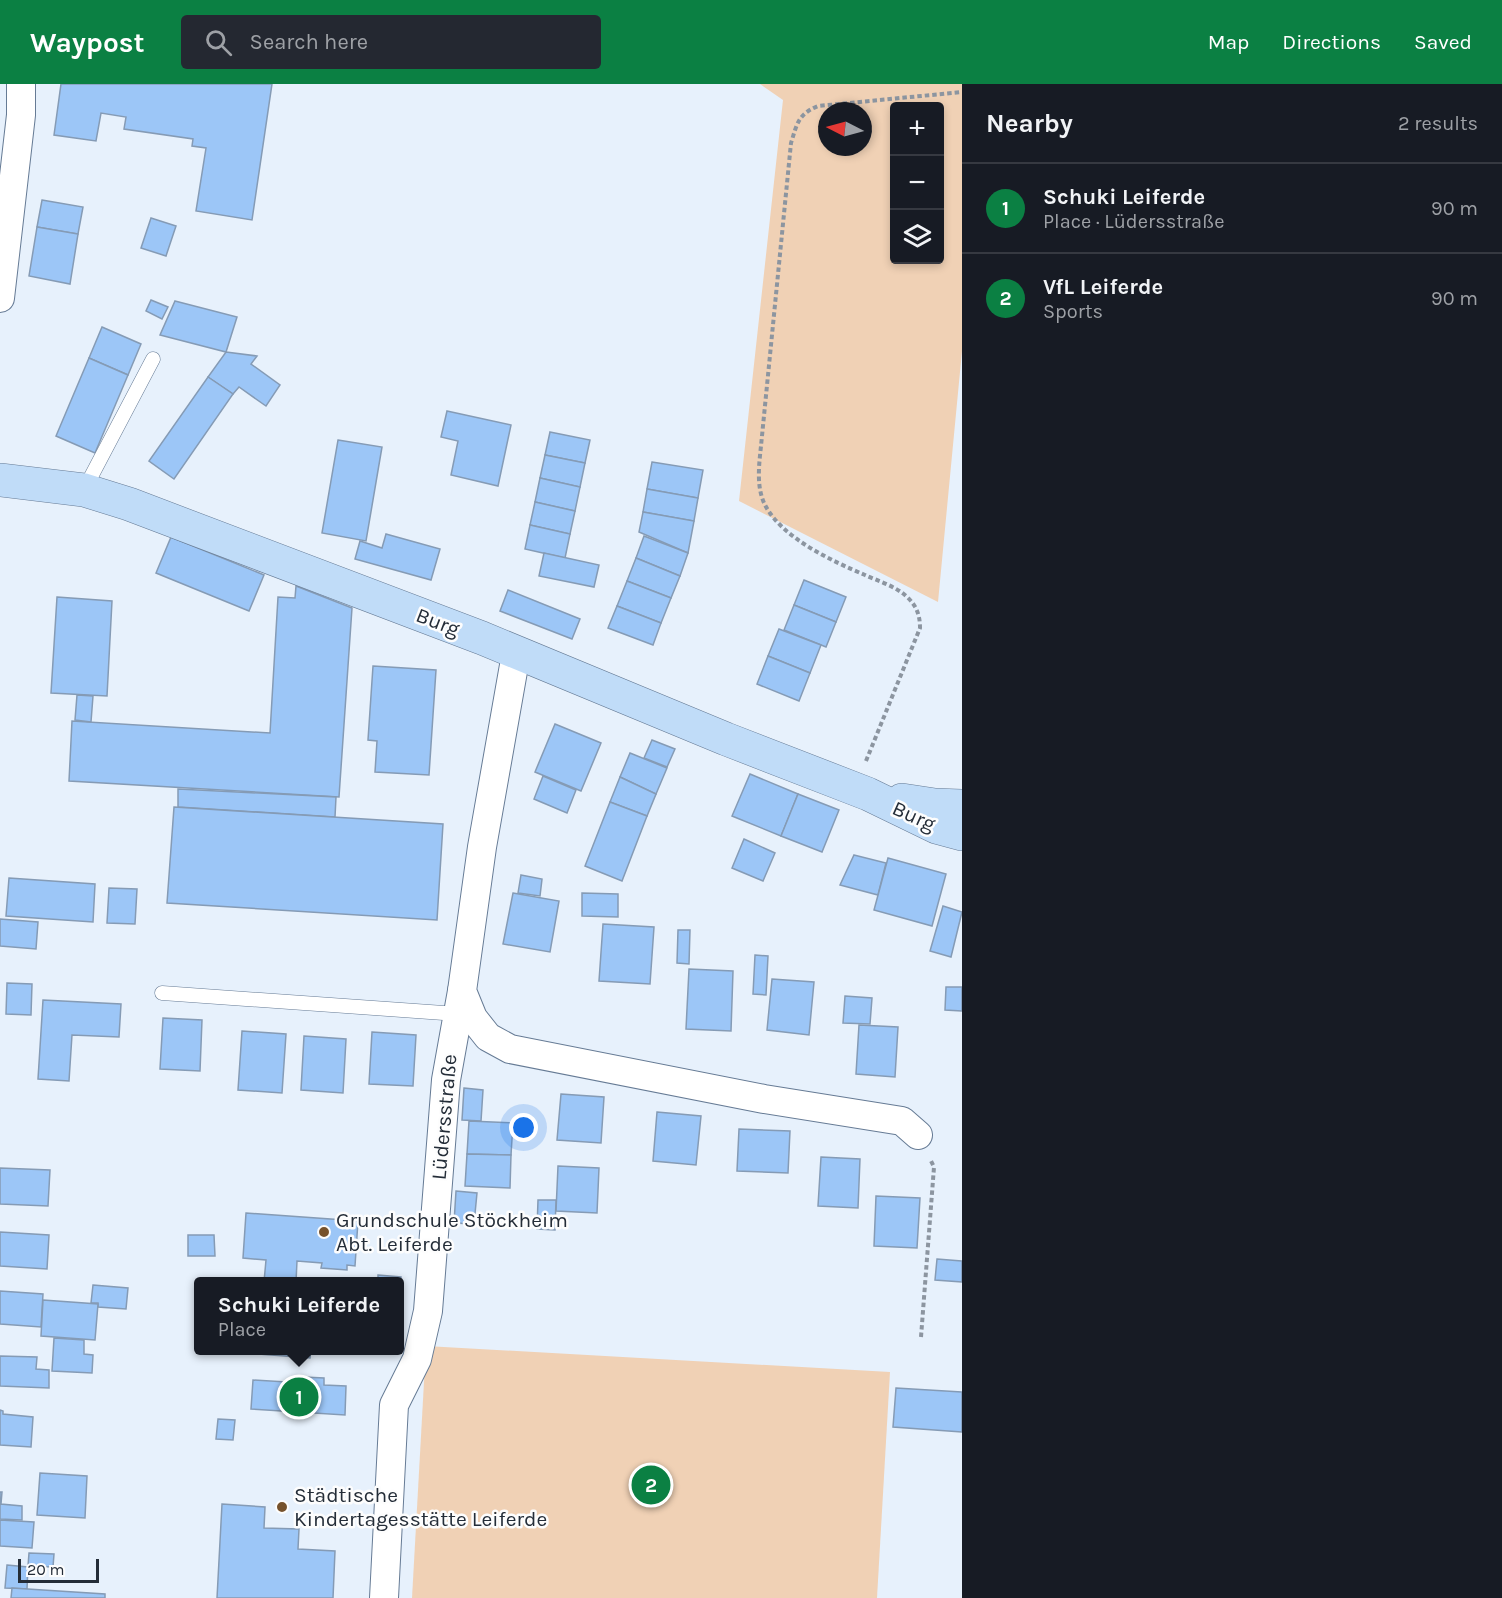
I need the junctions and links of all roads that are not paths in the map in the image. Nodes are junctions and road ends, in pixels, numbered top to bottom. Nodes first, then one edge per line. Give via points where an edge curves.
1 (21, 84) edge
2 (0, 298) edge
3 (153, 358) dead end
4 (0, 480) edge
5 (84, 490) junction
6 (516, 654) junction
7 (861, 792) junction
8 (962, 806) edge
9 (962, 834) edge
10 (162, 993) dead end
11 (460, 1002) junction
12 (918, 1135) road end
13 (384, 1598) edge

1 - 2 street via 21,115
3 - 5 lane
4 - 5 street, Burg
5 - 6 street, Burg
6 - 7 street, Burg
6 - 11 street, Lüdersstraße
7 - 8 street, Burg
7 - 9 street, Burg
10 - 11 lane
11 - 12 street via 488,1036 510,1049 764,1100 902,1121
11 - 13 street, Lüdersstraße via 446,1080 428,1311 417,1359 394,1405

